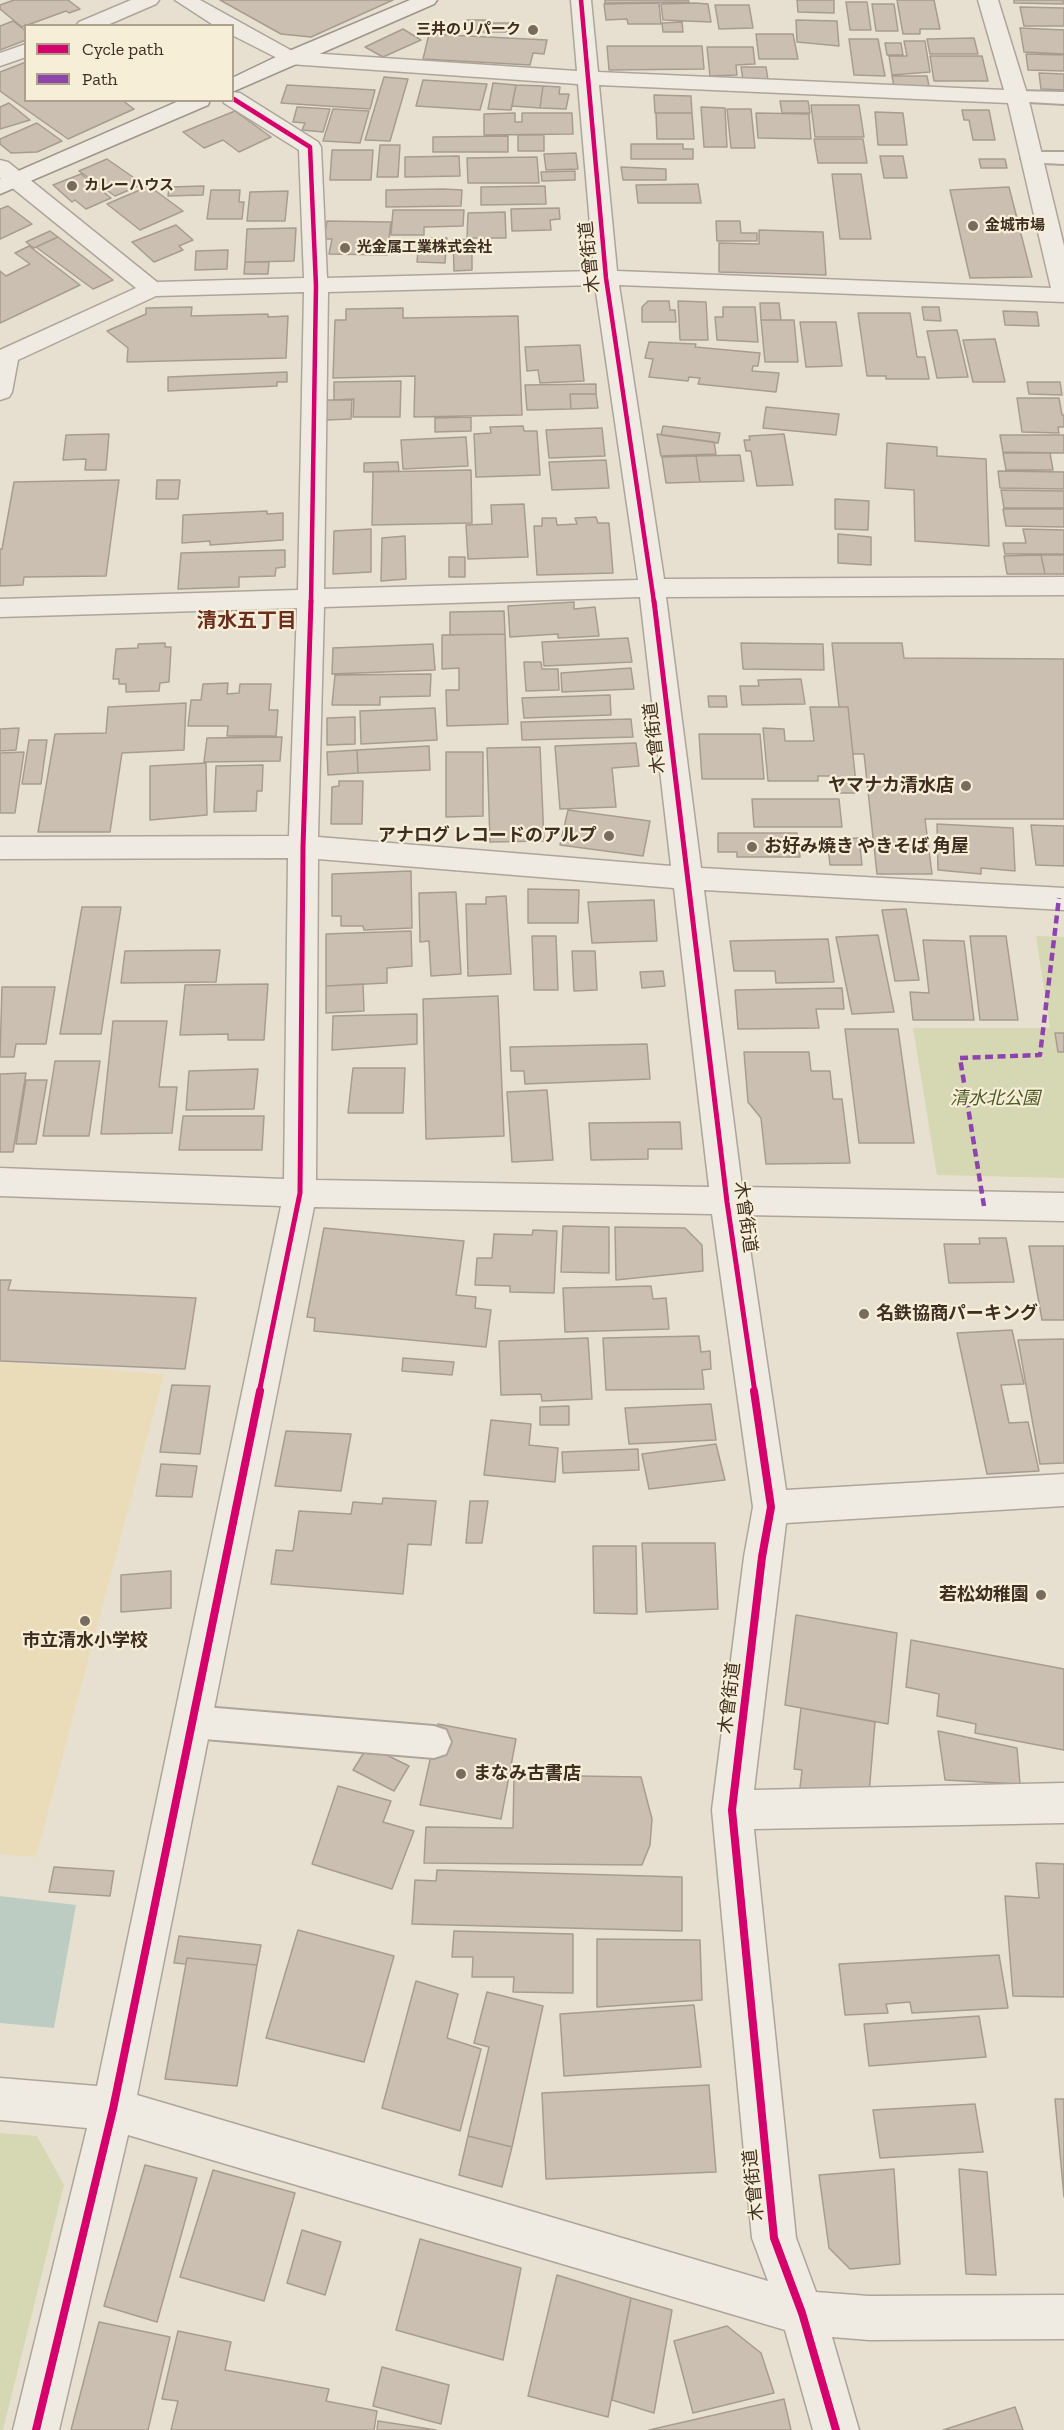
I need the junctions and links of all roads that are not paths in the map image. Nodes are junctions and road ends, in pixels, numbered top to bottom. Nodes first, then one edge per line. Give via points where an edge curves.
1 (149, 0) edge
2 (185, 0) edge
3 (428, 0) edge
4 (581, 0) edge
5 (988, 0) edge
6 (91, 24) edge
7 (228, 24) edge
8 (234, 27) edge
9 (24, 51) edge
10 (289, 58) junction
11 (0, 60) edge
12 (590, 78) junction
13 (234, 85) edge
14 (1017, 97) junction
15 (1064, 98) edge
16 (234, 99) edge
17 (195, 102) edge
18 (1030, 158) junction
19 (1064, 158) edge
20 (5, 178) edge
21 (606, 278) junction
22 (316, 286) junction
23 (152, 289) junction
24 (1064, 294) edge
25 (4, 358) edge
26 (0, 392) edge
27 (1064, 586) edge
28 (652, 588) junction
29 (311, 597) junction
30 (0, 608) edge
31 (303, 847) junction
32 (0, 848) edge
33 (687, 878) junction
34 (1064, 898) edge
35 (0, 1182) edge
36 (300, 1193) junction
37 (727, 1202) junction
38 (1064, 1207) edge
39 (1064, 1490) edge
40 (771, 1507) junction
41 (192, 1722) junction
42 (434, 1742) dead end
43 (1064, 1803) edge
44 (732, 1810) junction
45 (0, 2099) edge
46 (113, 2109) junction
47 (802, 2313) junction
48 (1064, 2317) edge
49 (36, 2430) edge
50 (836, 2430) edge

1 - 6 street
2 - 7 street
3 - 10 street
4 - 12 street, 木曾街道
5 - 14 street
8 - 10 street
9 - 11 street
10 - 12 street
10 - 13 street
12 - 14 street
12 - 21 street, 木曾街道
14 - 15 lane
14 - 18 street
16 - 22 street via 310,147
17 - 20 street
18 - 19 lane
18 - 24 street
20 - 23 street
21 - 22 street
21 - 24 street
21 - 28 street, 木曾街道
22 - 23 street
22 - 29 street
23 - 25 street
25 - 26 street
27 - 28 street
28 - 29 street
28 - 33 street, 木曾街道
29 - 30 street
29 - 31 street
31 - 32 street
31 - 33 street
31 - 36 street
33 - 34 street
33 - 37 street, 木曾街道
35 - 36 street
36 - 37 street
36 - 41 street
37 - 38 street via 806,1200
37 - 40 street, 木曾街道
39 - 40 street
40 - 44 street, 木曾街道
41 - 42 lane
41 - 46 street
43 - 44 street
44 - 47 street, 木曾街道 via 774,2238
45 - 46 street
46 - 47 street
46 - 49 street
47 - 48 street via 869,2318
47 - 50 street, 木曾街道

